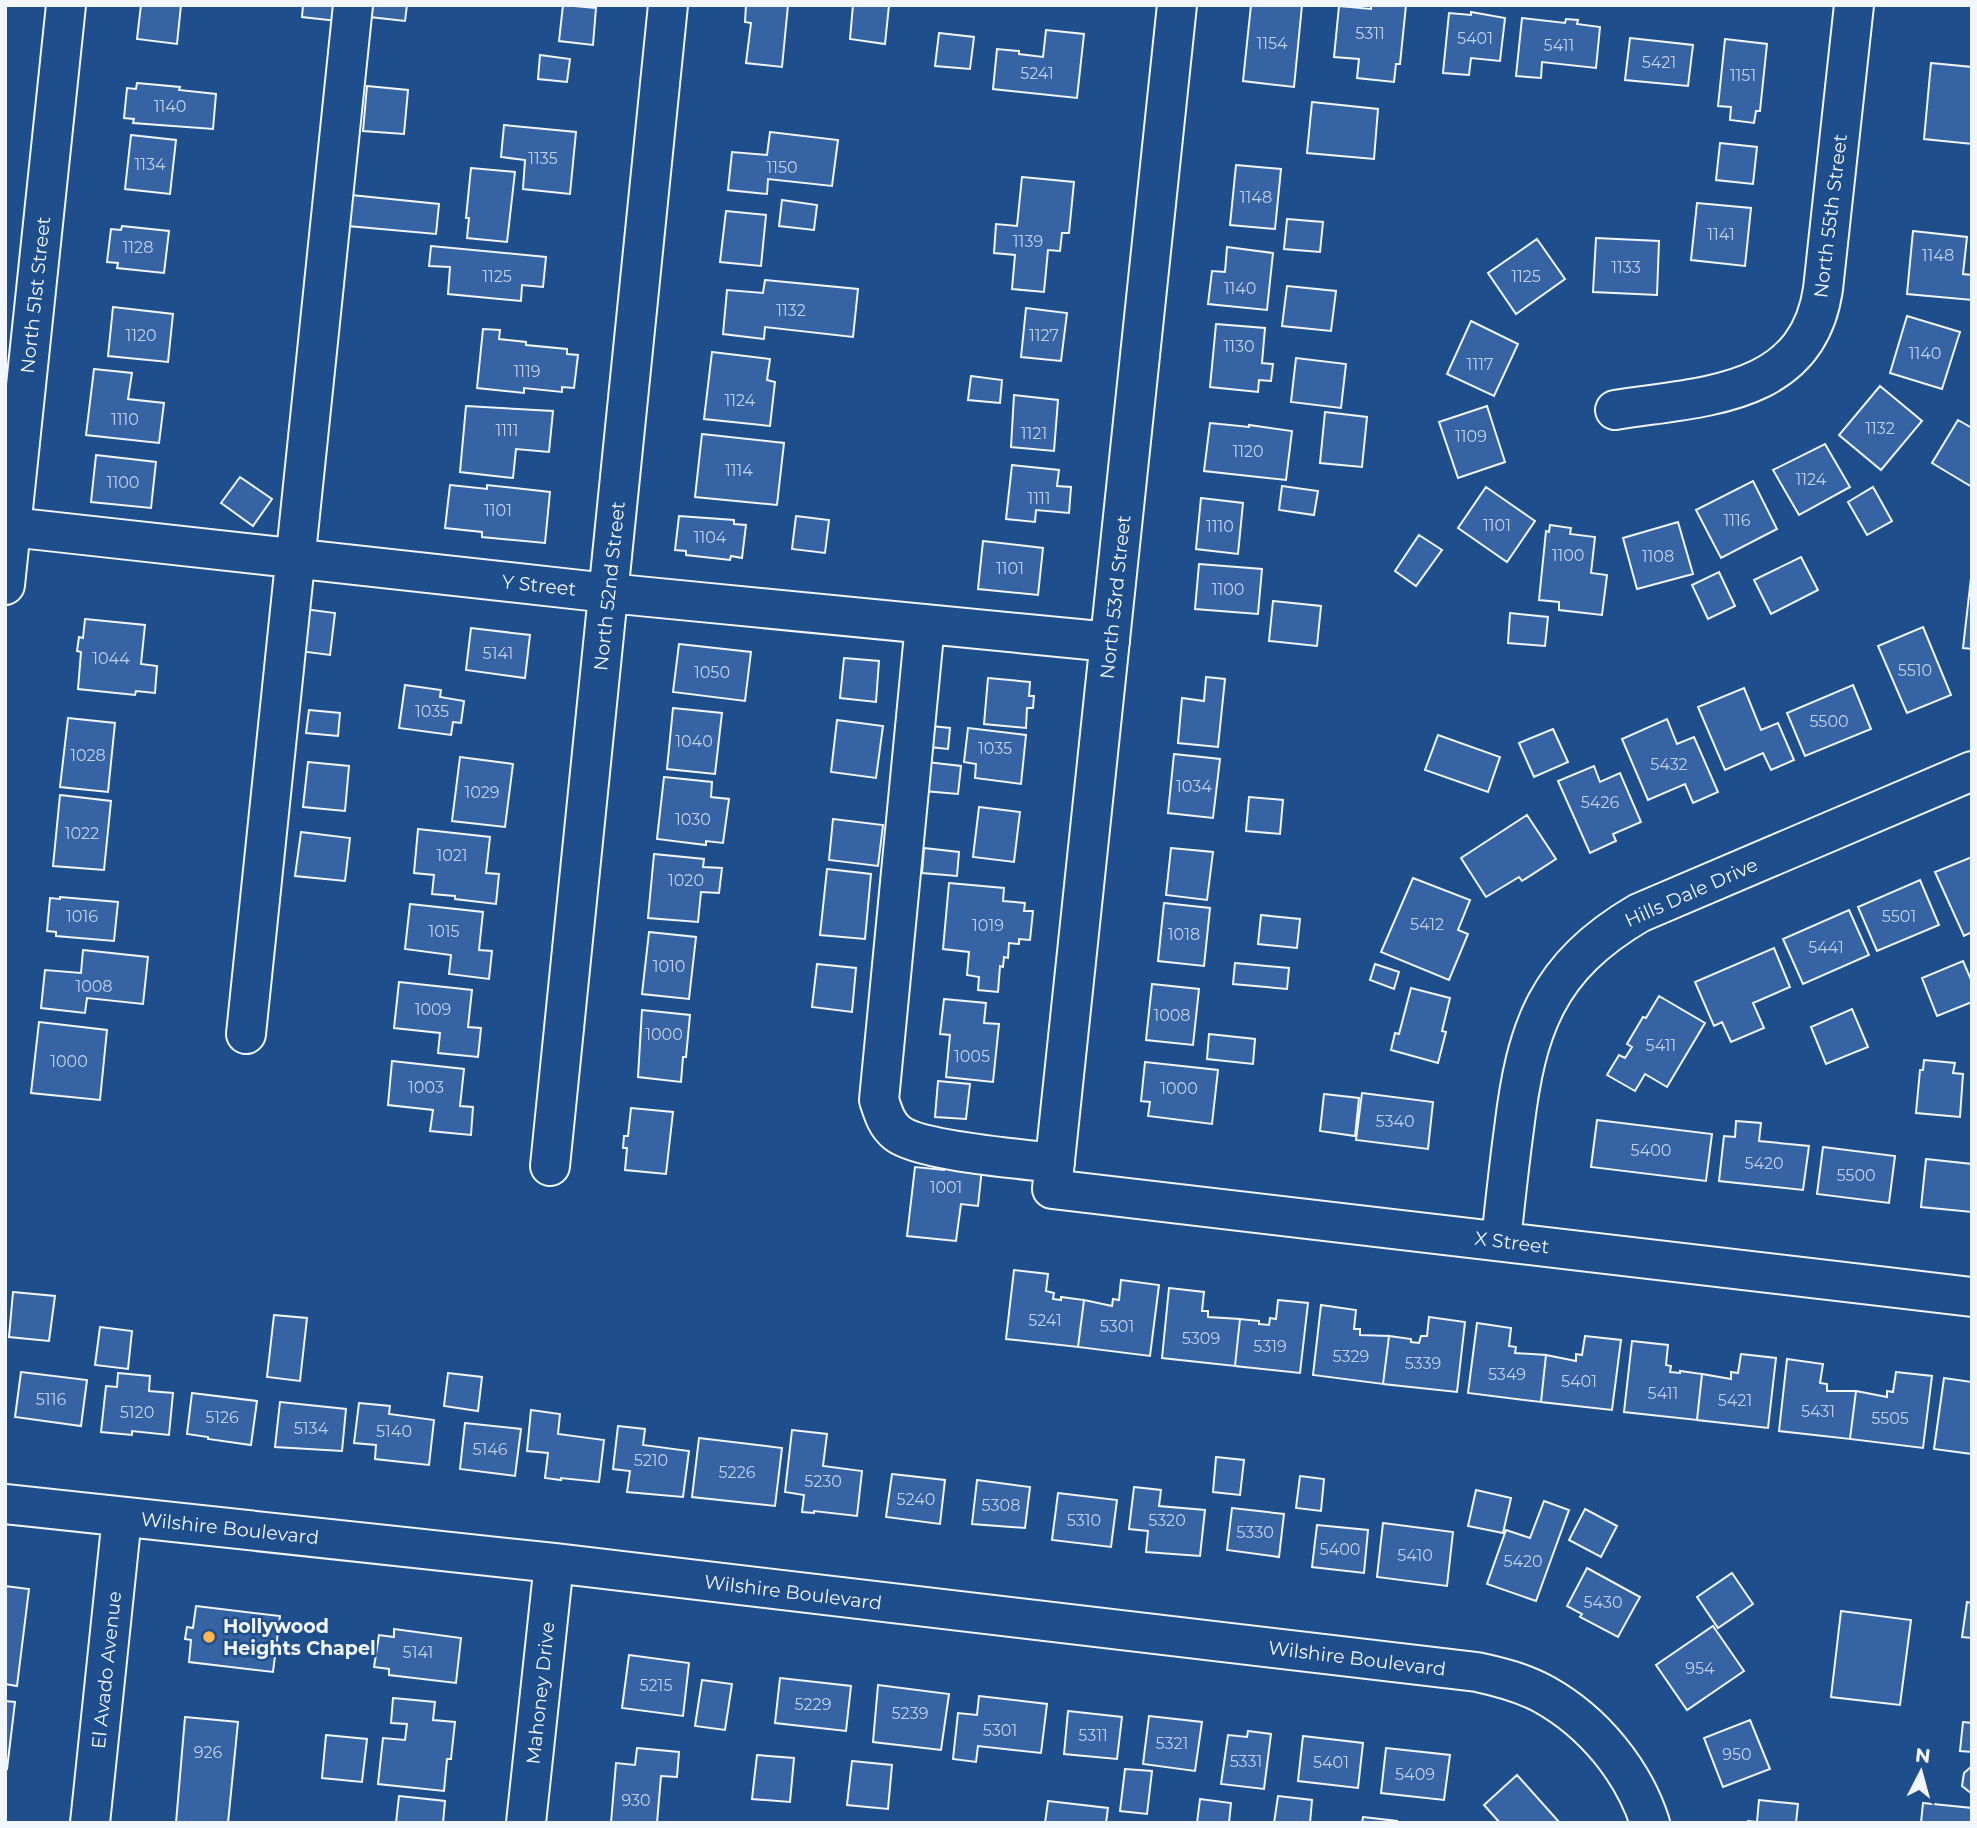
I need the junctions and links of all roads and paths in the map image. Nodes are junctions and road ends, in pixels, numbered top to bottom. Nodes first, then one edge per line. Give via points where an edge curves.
1 (66, 5) edge
2 (353, 5) edge
3 (668, 5) edge
4 (1177, 5) edge
5 (1854, 5) edge
6 (1615, 410) dead end
7 (11, 527) junction
8 (296, 558) junction
9 (5, 585) edge
10 (608, 593) junction
11 (925, 624) junction
12 (1110, 642) junction
13 (1972, 771) edge
14 (246, 1034) dead end
15 (550, 1167) dead end
16 (1053, 1176) junction
17 (1501, 1241) junction
18 (1972, 1297) edge
19 (5, 1504) edge
20 (122, 1517) junction
21 (554, 1563) junction
22 (90, 1823) edge
23 (526, 1823) edge
24 (1650, 1823) edge

1 - 7 street, North 51st Street
2 - 8 street
3 - 10 street, North 52nd Street
4 - 12 street, North 53rd Street
5 - 6 street, North 55th Street via 1823,289 1808,337 1762,380
7 - 8 street, Y Street
7 - 9 street, North 51st Street
8 - 10 street, Y Street
8 - 14 street
10 - 11 street, Y Street
10 - 15 street, North 52nd Street
11 - 12 street, Y Street
11 - 16 street, X Street via 879,1100 884,1118 898,1134 932,1147
12 - 16 street, North 53rd Street
13 - 17 street, Hills Dale Drive via 1639,913 1616,926 1577,960 1550,993 1530,1037 1520,1077
16 - 17 street, X Street
17 - 18 street, X Street
19 - 20 street, Wilshire Boulevard
20 - 21 street, Wilshire Boulevard
20 - 22 street, El Avado Avenue
21 - 23 street, Mahoney Drive
21 - 24 street, Wilshire Boulevard via 1477,1672 1543,1693 1573,1713 1631,1780

